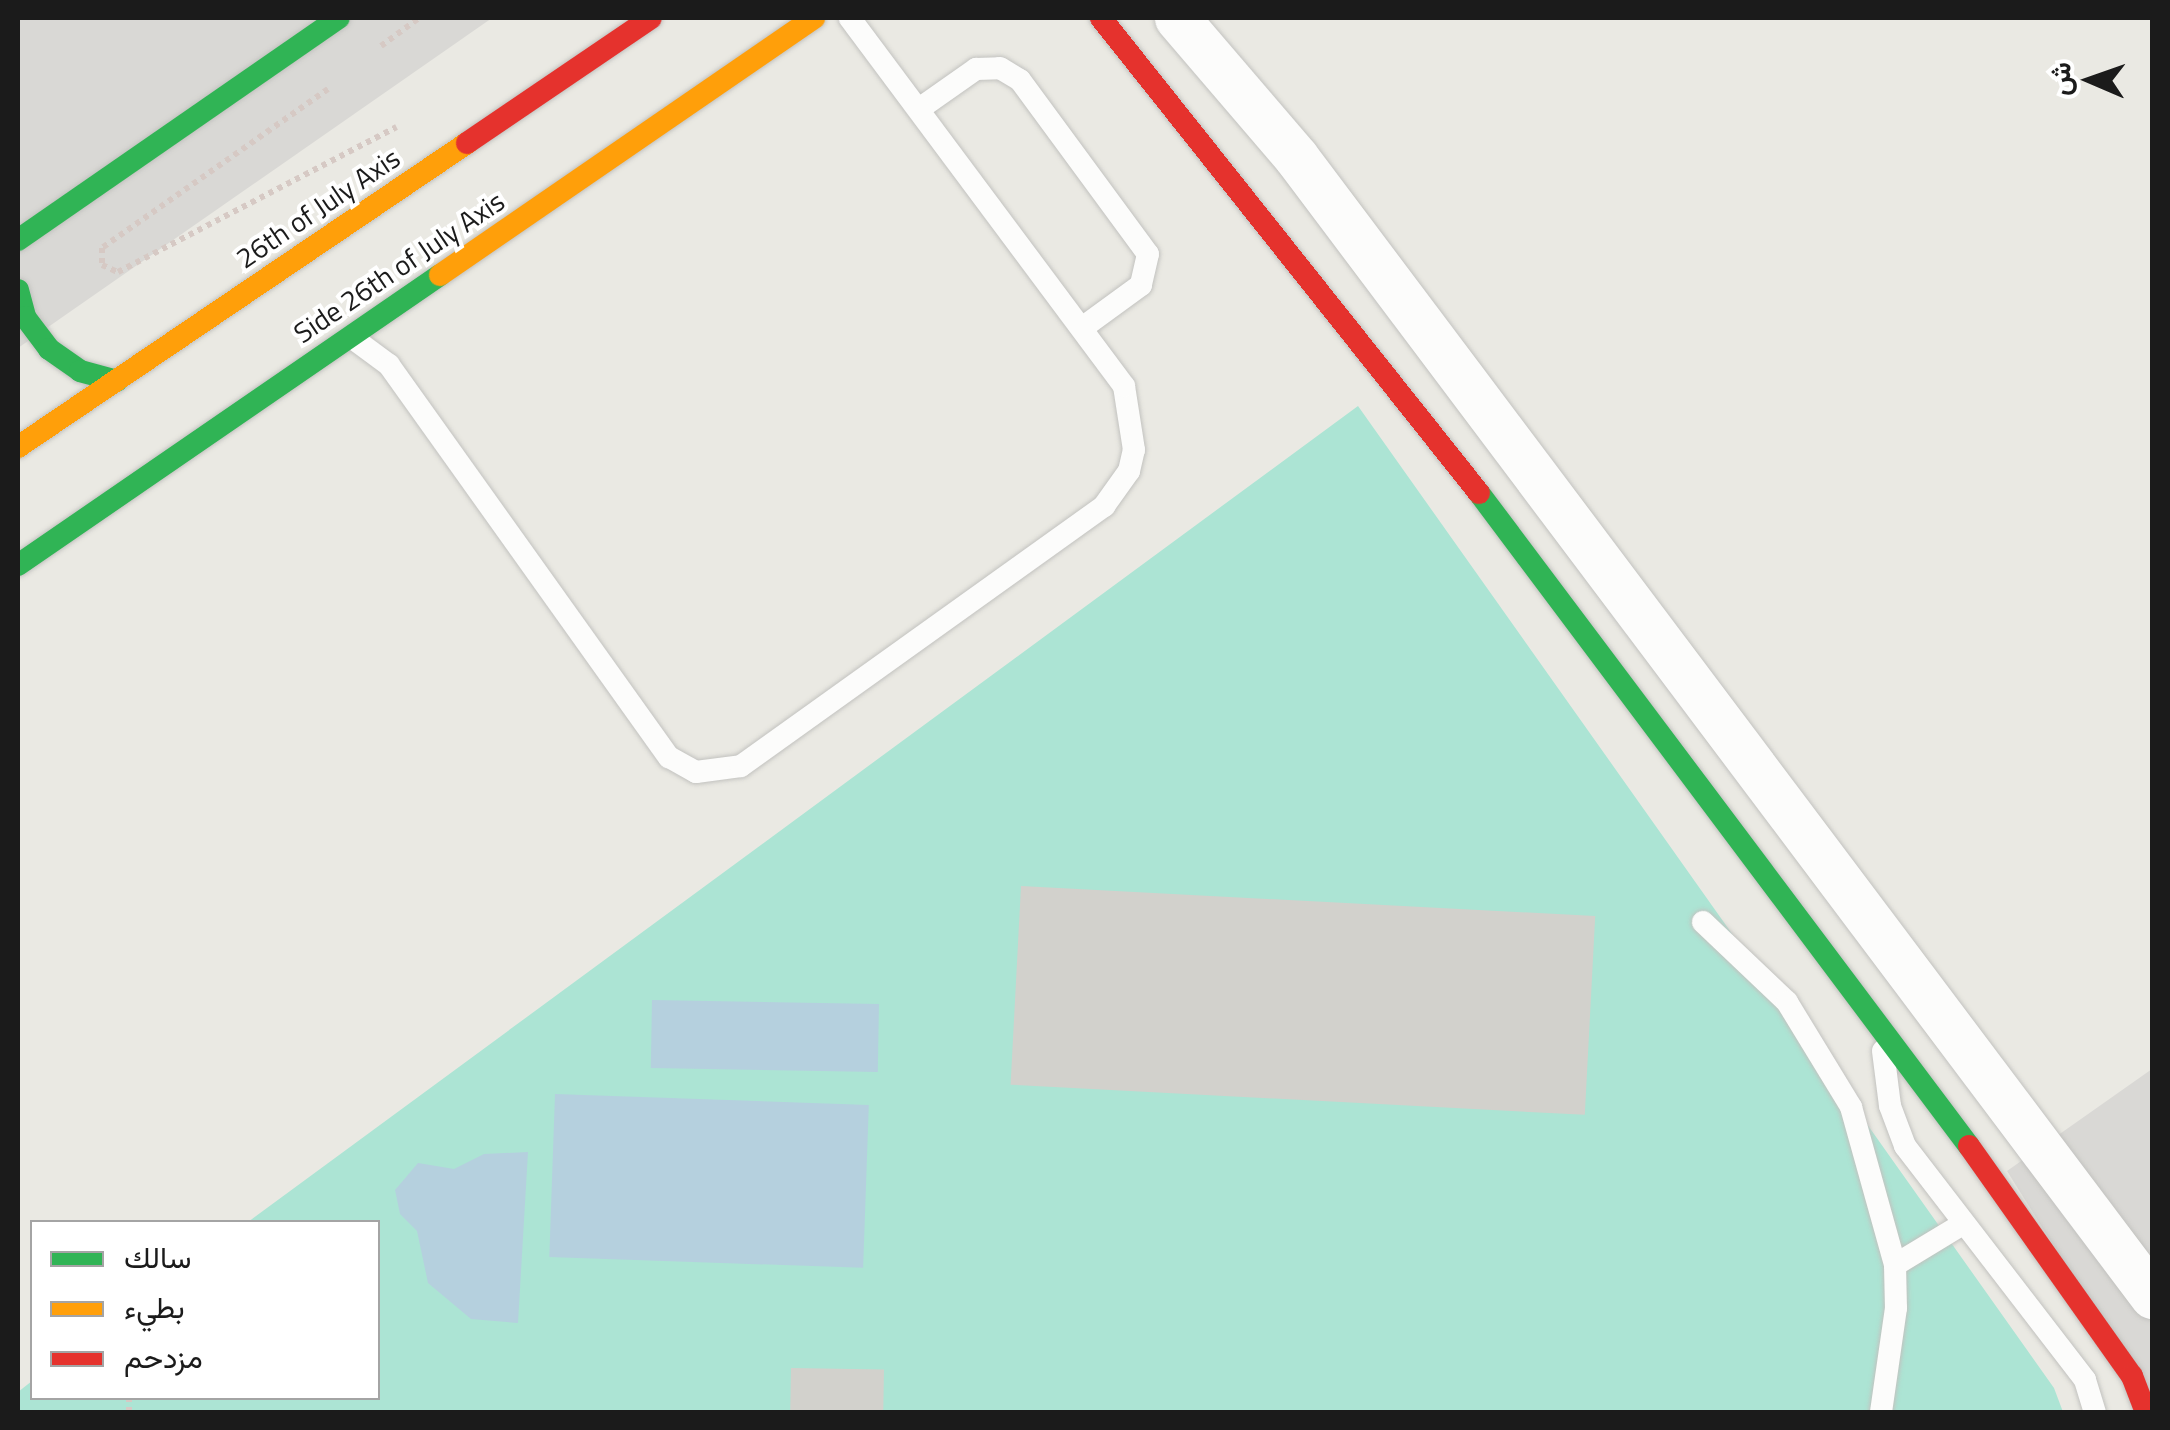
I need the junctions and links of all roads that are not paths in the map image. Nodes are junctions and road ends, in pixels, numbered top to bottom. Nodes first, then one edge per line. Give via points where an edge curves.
1 (339, 18) edge
2 (651, 18) edge
3 (814, 18) edge
4 (850, 18) edge
5 (1100, 18) edge
6 (1177, 18) edge
7 (918, 110) junction
8 (1296, 157) junction
9 (1240, 190) junction
10 (18, 240) edge
11 (18, 290) edge
12 (1082, 328) junction
13 (351, 337) junction
14 (118, 381) junction
15 (18, 447) edge
16 (18, 565) edge
17 (1703, 922) dead end
18 (1882, 1037) junction
19 (2051, 1166) junction
20 (2008, 1197) junction
21 (1961, 1225) junction
22 (1895, 1265) junction
23 (2152, 1296) edge
24 (1881, 1412) edge
25 (2095, 1412) edge
26 (2146, 1412) edge

1 - 10 main road
2 - 14 main road, 26th of July Axis
3 - 13 main road, Side 26th of July Axis
4 - 7 lane
5 - 9 main road
6 - 8 street
7 - 12 lane
7 - 12 lane via 976,69 1011,73 1145,247 1149,270 1141,284
8 - 9 street
8 - 19 street
9 - 18 main road via 1381,363
11 - 14 main road via 26,317 49,349 80,371
12 - 13 lane via 1132,407 1134,450 1118,490 741,766 712,774 669,757 389,365
13 - 16 main road, Side 26th of July Axis
14 - 15 main road, 26th of July Axis
17 - 22 lane via 1787,1002 1840,1083
18 - 20 main road
18 - 21 lane via 1890,1106 1905,1146
19 - 20 street
19 - 23 street
20 - 26 main road via 2132,1376
21 - 22 lane
21 - 25 lane via 2085,1380
22 - 24 lane via 1896,1308

